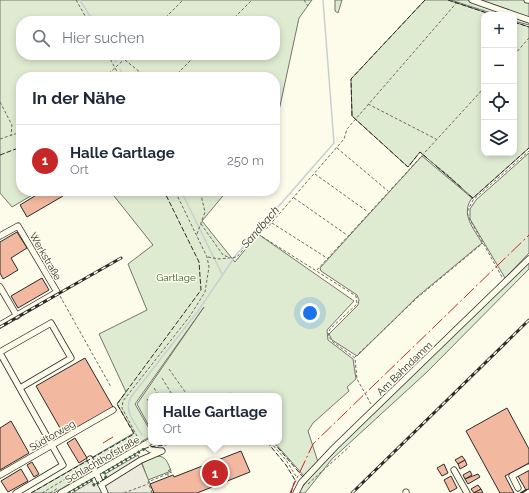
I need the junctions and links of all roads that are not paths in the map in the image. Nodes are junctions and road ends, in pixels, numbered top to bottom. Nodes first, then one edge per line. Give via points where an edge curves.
1 (472, 0) edge
2 (529, 20) edge
3 (0, 236) edge
4 (529, 259) edge
5 (0, 287) edge
6 (16, 316) junction
7 (0, 325) edge
8 (0, 352) edge
9 (20, 388) junction
10 (114, 410) dead end
11 (148, 443) edge
12 (52, 445) junction
13 (144, 445) junction
14 (90, 459) dead end
15 (529, 466) edge
16 (454, 470) dead end
17 (95, 473) junction
18 (0, 476) edge
19 (101, 485) junction
20 (518, 488) dead end
21 (16, 493) edge
22 (61, 493) edge
23 (104, 493) edge
24 (296, 493) edge
25 (466, 493) edge

1 - 2 street
3 - 6 street, Werkstraße via 18,226 58,292
4 - 24 street, Am Bahndamm via 374,410
5 - 6 street
6 - 7 street
8 - 9 street
8 - 9 street via 51,323 71,358
9 - 12 street
10 - 12 street, Südtorweg
11 - 13 street, Schlachthofstraße
12 - 18 street, Südtorweg
12 - 21 street via 63,465
13 - 17 street, Schlachthofstraße
13 - 19 street via 151,450 162,451 141,460
14 - 17 street
15 - 20 street via 512,476
16 - 25 street
17 - 19 street
17 - 22 street, Schlachthofstraße
19 - 23 street

